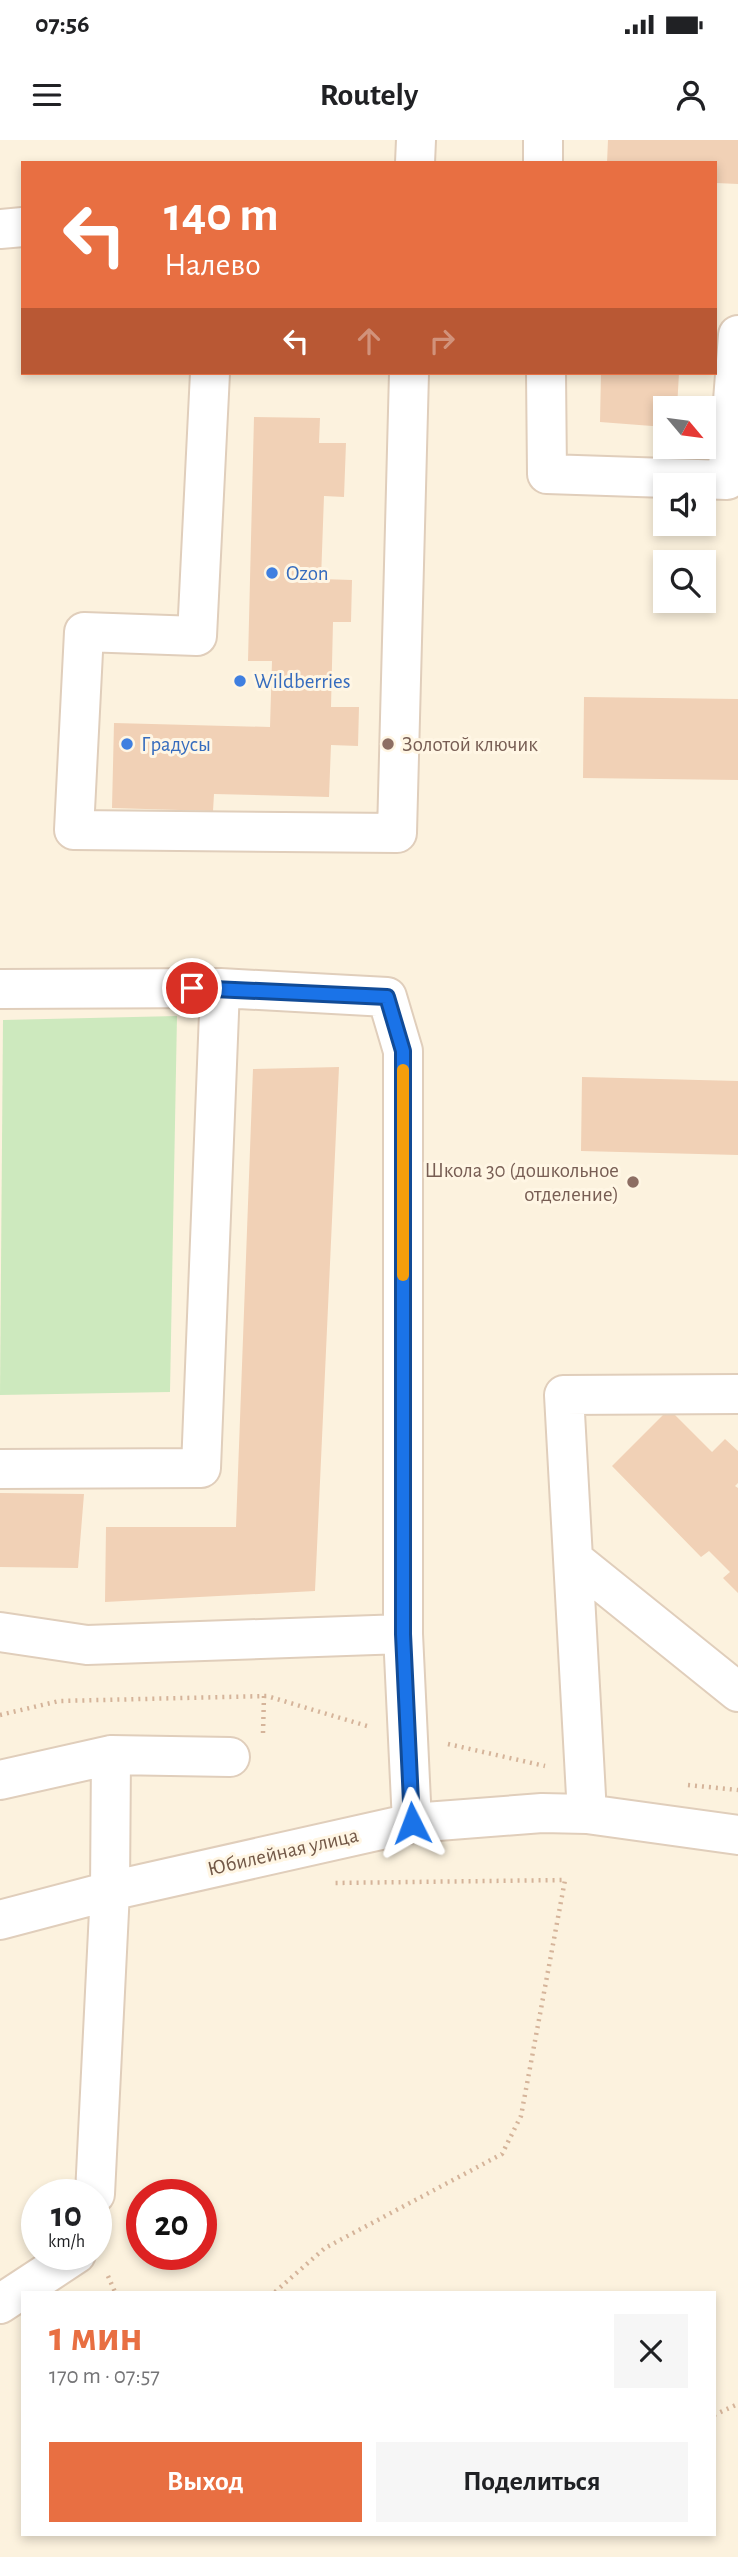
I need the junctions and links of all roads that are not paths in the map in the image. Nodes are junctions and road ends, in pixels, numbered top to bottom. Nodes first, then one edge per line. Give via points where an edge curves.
1 (416, 140) edge
2 (543, 140) edge
3 (415, 161) edge
4 (543, 161) edge
5 (21, 228) edge
6 (0, 229) edge
7 (738, 335) edge
8 (210, 375) edge
9 (409, 375) edge
10 (546, 375) edge
11 (220, 988) junction
12 (0, 989) edge
13 (738, 1394) edge
14 (0, 1469) edge
15 (573, 1559) junction
16 (0, 1632) edge
17 (403, 1634) junction
18 (738, 1692) edge
19 (111, 1755) junction
20 (230, 1757) dead end
21 (0, 1780) edge
22 (587, 1814) junction
23 (412, 1823) junction
24 (738, 1835) edge
25 (110, 1891) junction
26 (0, 1920) edge
27 (96, 2179) edge
28 (52, 2270) edge
29 (0, 2304) edge

1 - 3 street
2 - 4 street
5 - 6 street
7 - 10 street via 727,480 547,474
8 - 9 street via 197,636 84,632 74,830 397,833
11 - 12 street
11 - 14 street via 201,1468
11 - 17 street via 387,997 403,1051
13 - 15 street via 565,1395
15 - 18 street
15 - 22 street
16 - 17 street via 87,1645
17 - 23 street
19 - 20 street
19 - 21 street
19 - 25 street
22 - 23 street, Юбилейная улица via 542,1812
22 - 24 street, Юбилейная улица
23 - 25 street, Юбилейная улица
25 - 26 street, Юбилейная улица
25 - 27 street
28 - 29 street

